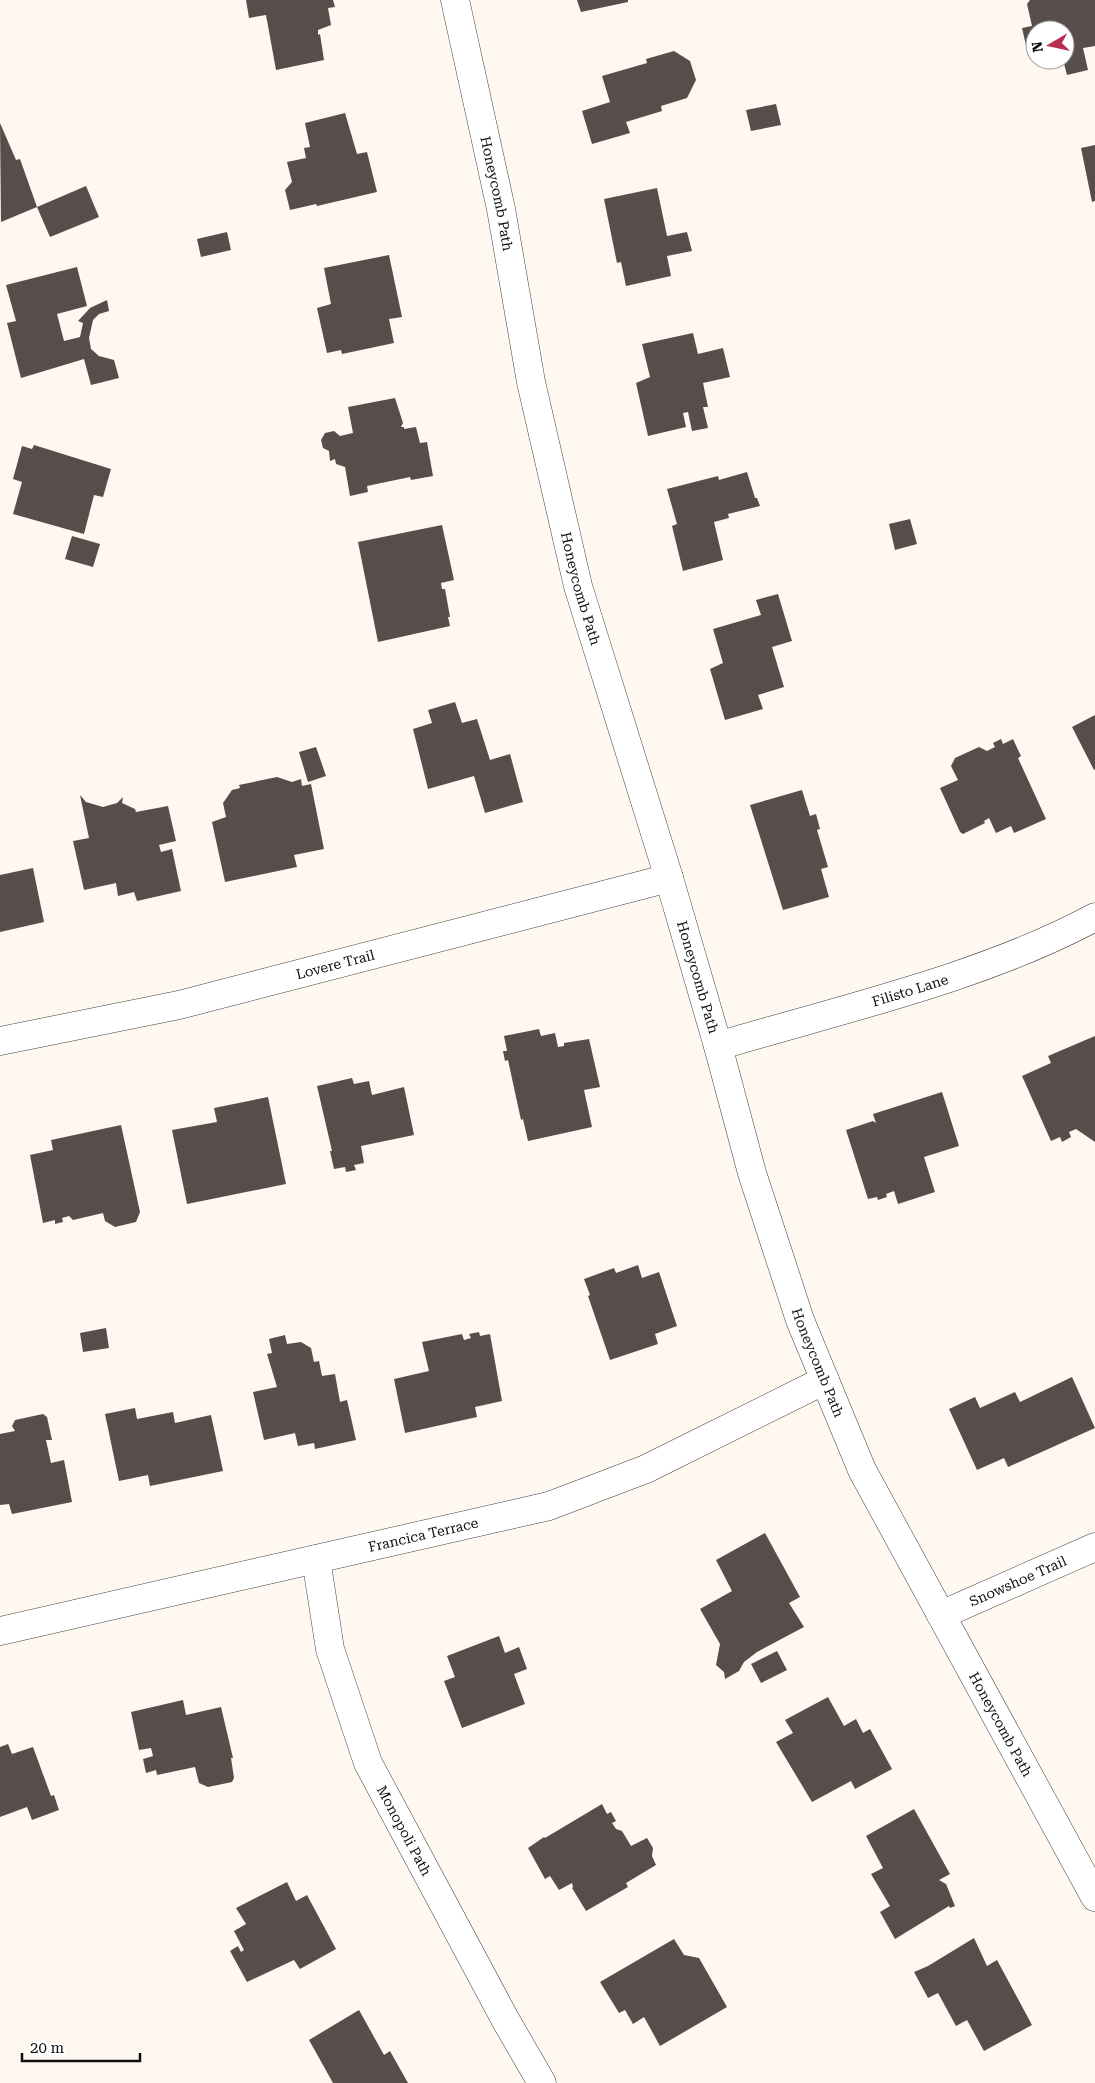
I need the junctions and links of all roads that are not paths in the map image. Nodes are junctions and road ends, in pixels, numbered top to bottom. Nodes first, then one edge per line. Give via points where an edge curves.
1 (455, 0) edge
2 (669, 878) junction
3 (1095, 917) edge
4 (0, 1042) edge
5 (718, 1046) junction
6 (825, 1380) junction
7 (1095, 1547) edge
8 (316, 1559) junction
9 (941, 1615) junction
10 (0, 1632) edge
11 (1095, 1897) edge
12 (542, 2083) edge

1 - 2 street, Honeycomb Path via 501,209 531,382 578,586
2 - 4 street, Lovere Trail via 179,1005
2 - 5 street, Honeycomb Path
3 - 5 street, Filisto Lane via 1069,931 958,975
5 - 6 street, Honeycomb Path via 764,1210 800,1320
6 - 8 street, Francica Terrace via 646,1469 549,1506
6 - 9 street, Honeycomb Path via 862,1470
7 - 9 street, Snowshoe Trail
8 - 10 street, Francica Terrace
8 - 12 street, Monopoli Path via 330,1649 368,1763
9 - 11 street, Honeycomb Path

